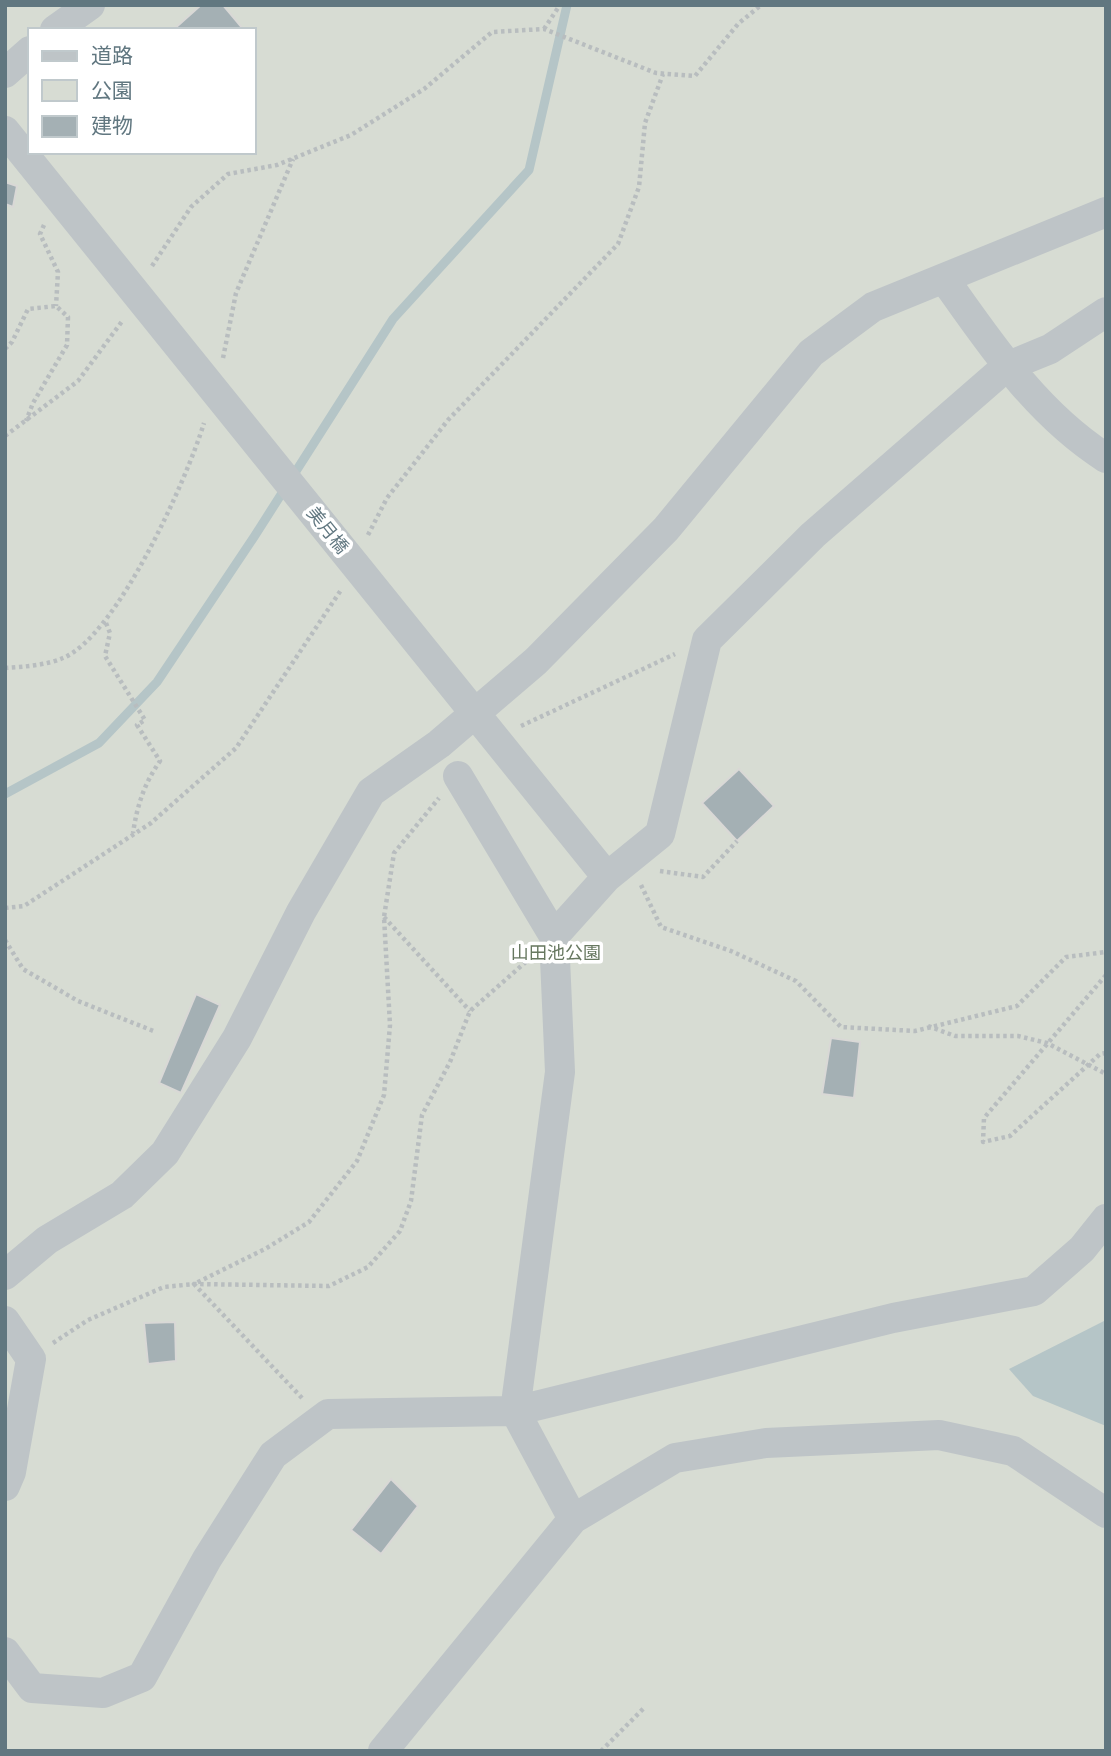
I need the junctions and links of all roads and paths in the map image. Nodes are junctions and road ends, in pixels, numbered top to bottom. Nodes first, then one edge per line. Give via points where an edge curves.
1 (90, 5) edge
2 (560, 5) edge
3 (761, 5) edge
4 (58, 28) edge
5 (544, 29) junction
6 (28, 53) edge
7 (5, 73) edge
8 (663, 74) junction
9 (5, 131) edge
10 (294, 159) junction
11 (63, 203) junction
12 (1106, 212) edge
13 (148, 273) dead end
14 (945, 279) junction
15 (55, 306) junction
16 (130, 309) dead end
17 (1106, 312) edge
18 (5, 349) edge
19 (1006, 367) junction
20 (220, 368) dead end
21 (205, 418) dead end
22 (26, 421) junction
23 (5, 436) edge
24 (1106, 458) edge
25 (363, 544) dead end
26 (346, 580) dead end
27 (106, 622) junction
28 (707, 640) junction
29 (5, 668) edge
30 (510, 734) dead end
31 (458, 776) joint
32 (133, 834) junction
33 (737, 841) dead end
34 (618, 870) junction
35 (5, 908) edge
36 (384, 917) junction
37 (554, 936) junction
38 (5, 940) edge
39 (1106, 952) edge
40 (1106, 975) edge
41 (470, 1011) junction
42 (928, 1026) junction
43 (156, 1032) dead end
44 (1047, 1043) junction
45 (1106, 1053) edge
46 (1087, 1066) junction
47 (1106, 1074) edge
48 (1106, 1219) edge
49 (5, 1275) edge
50 (194, 1284) junction
51 (5, 1321) edge
52 (30, 1359) junction
53 (515, 1411) junction
54 (321, 1419) junction
55 (5, 1486) edge
56 (1106, 1513) edge
57 (573, 1519) junction
58 (5, 1652) edge
59 (644, 1707) dead end
60 (383, 1751) edge
61 (601, 1751) edge

1 - 4 street
2 - 5 path
3 - 8 path via 738,24 695,76
5 - 8 path
5 - 10 path via 492,32 424,89 351,135
6 - 7 street
8 - 25 path via 645,123 639,187 618,244 447,420 387,498
9 - 11 street, 美月橋
10 - 13 path via 228,174 191,207
10 - 20 path via 236,293
11 - 15 path via 40,234 58,272
11 - 34 street, 美月橋 via 586,848
12 - 14 street
14 - 19 street
14 - 49 street via 873,307 811,353 666,529 536,661 439,744 371,792 301,912 237,1038 165,1153 122,1195 47,1240
15 - 18 path via 27,309
15 - 22 path via 68,317 67,345
16 - 22 path via 78,381
17 - 19 street via 1051,349
19 - 24 street
19 - 28 street via 813,535
21 - 27 path via 154,543
22 - 23 path
26 - 32 path via 236,748
27 - 29 path via 64,658
27 - 32 path via 110,633 105,656 145,720 137,725 160,761 137,807
28 - 30 path
28 - 34 street via 660,834
31 - 36 path via 394,853
31 - 37 street
32 - 35 path via 23,906
33 - 34 path via 703,877
34 - 37 street
34 - 42 path via 662,928 731,951 796,981 841,1027 915,1031
36 - 41 path
36 - 50 path via 390,1025 384,1095 357,1161 309,1222
37 - 41 path
37 - 53 street via 560,1072
38 - 43 path via 23,969 78,1001
39 - 42 path via 1066,957 1017,1006
40 - 44 path
41 - 50 path via 422,1115 411,1201 400,1231 368,1267 329,1286
42 - 44 path via 955,1036 1018,1036
44 - 46 path
44 - 46 path via 984,1118 983,1142 1010,1136
45 - 46 path
46 - 47 path
48 - 53 street via 1082,1249 1034,1292 893,1318
50 - 52 path via 138,1296 88,1320
50 - 54 path
51 - 52 street
52 - 55 street
53 - 54 street via 328,1414
53 - 57 street
54 - 58 street via 273,1455 206,1559 142,1677 103,1693 32,1688
56 - 57 street via 1013,1451 939,1435 766,1443 675,1458
57 - 60 street
59 - 61 path

